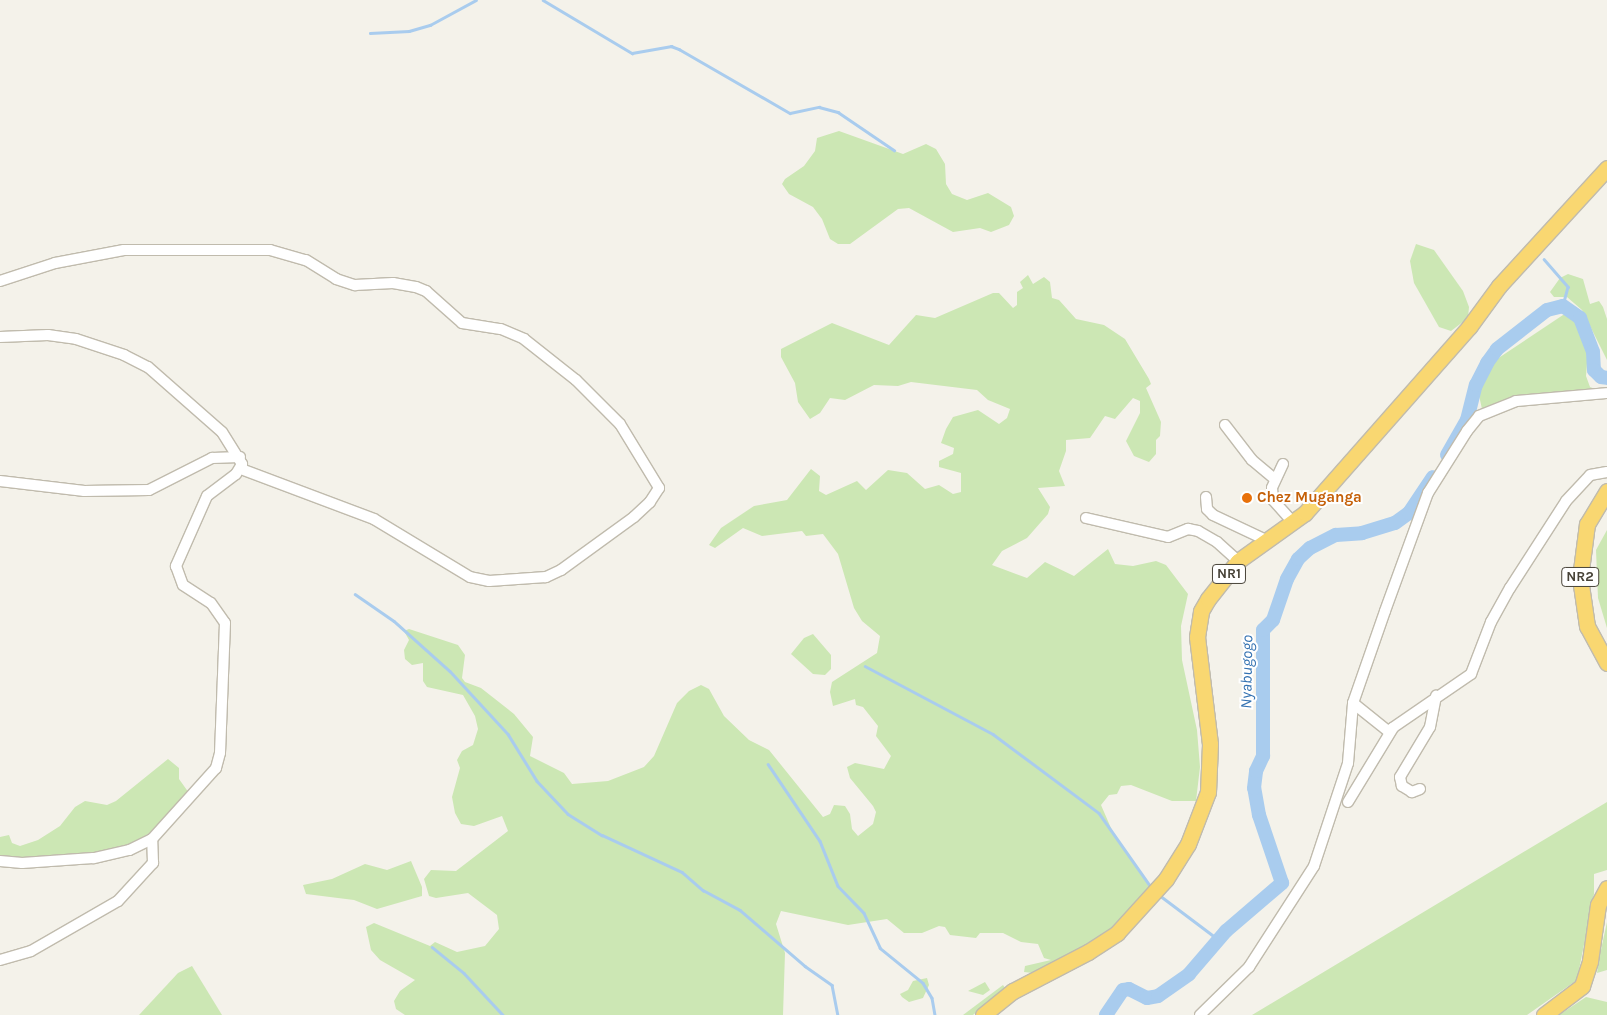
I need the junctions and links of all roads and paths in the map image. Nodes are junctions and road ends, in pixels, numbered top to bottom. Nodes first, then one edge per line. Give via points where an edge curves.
1 (1607, 168) edge
2 (0, 281) edge
3 (0, 337) edge
4 (1607, 393) edge
5 (1225, 424) dead end
6 (240, 457) junction
7 (1283, 464) dead end
8 (241, 470) junction
9 (1607, 472) edge
10 (1274, 479) junction
11 (0, 482) edge
12 (1607, 491) edge
13 (1206, 496) dead end
14 (1086, 518) dead end
15 (1294, 522) junction
16 (1268, 541) junction
17 (1238, 561) junction
18 (1607, 663) edge
19 (1436, 696) junction
20 (1353, 703) junction
21 (1393, 728) junction
22 (1420, 789) dead end
23 (1348, 802) dead end
24 (152, 839) junction
25 (0, 861) edge
26 (1607, 888) edge
27 (0, 960) edge
28 (983, 1015) edge
29 (1200, 1015) edge
30 (1544, 1015) edge

1 - 15 highway, NR1 via 1553,231 1499,286 1469,327
2 - 8 street via 55,262 124,250 270,250 306,260 336,279 354,285 393,283 416,287 426,291 462,323 501,329 524,339 576,380 620,424 659,488 634,517 561,570 540,578 489,581 464,574 374,519
3 - 6 street via 67,338 124,355 148,367 184,396 222,432
4 - 20 street via 1516,401 1479,416 1428,493
5 - 10 street via 1252,460
6 - 8 street
6 - 11 street via 212,458 149,490 84,491
7 - 10 street
8 - 24 street via 207,496 176,566 183,586 211,603 225,623 220,753 216,768
9 - 19 street via 1590,475 1574,492 1510,588 1491,622 1474,669 1465,679
10 - 15 street via 1273,500
12 - 18 highway, NR2 / NR2 via 1587,524 1580,578 1587,626
13 - 16 street via 1208,509 1213,515
14 - 17 street via 1168,537 1188,529 1198,531 1217,542
15 - 16 highway, NR1
16 - 17 highway, NR1
17 - 28 highway, NR1 via 1208,599 1198,622 1198,660 1210,768 1208,792 1188,844 1157,892 1117,933 1013,992
19 - 21 street
19 - 22 street via 1430,727 1400,777 1402,786 1412,792
20 - 21 street via 1384,730
20 - 29 street via 1348,763 1314,866 1249,967
21 - 23 street
24 - 25 street via 128,850 93,858 22,863
24 - 27 street via 153,863 118,901 32,951
26 - 30 highway via 1598,905 1590,960 1582,986

